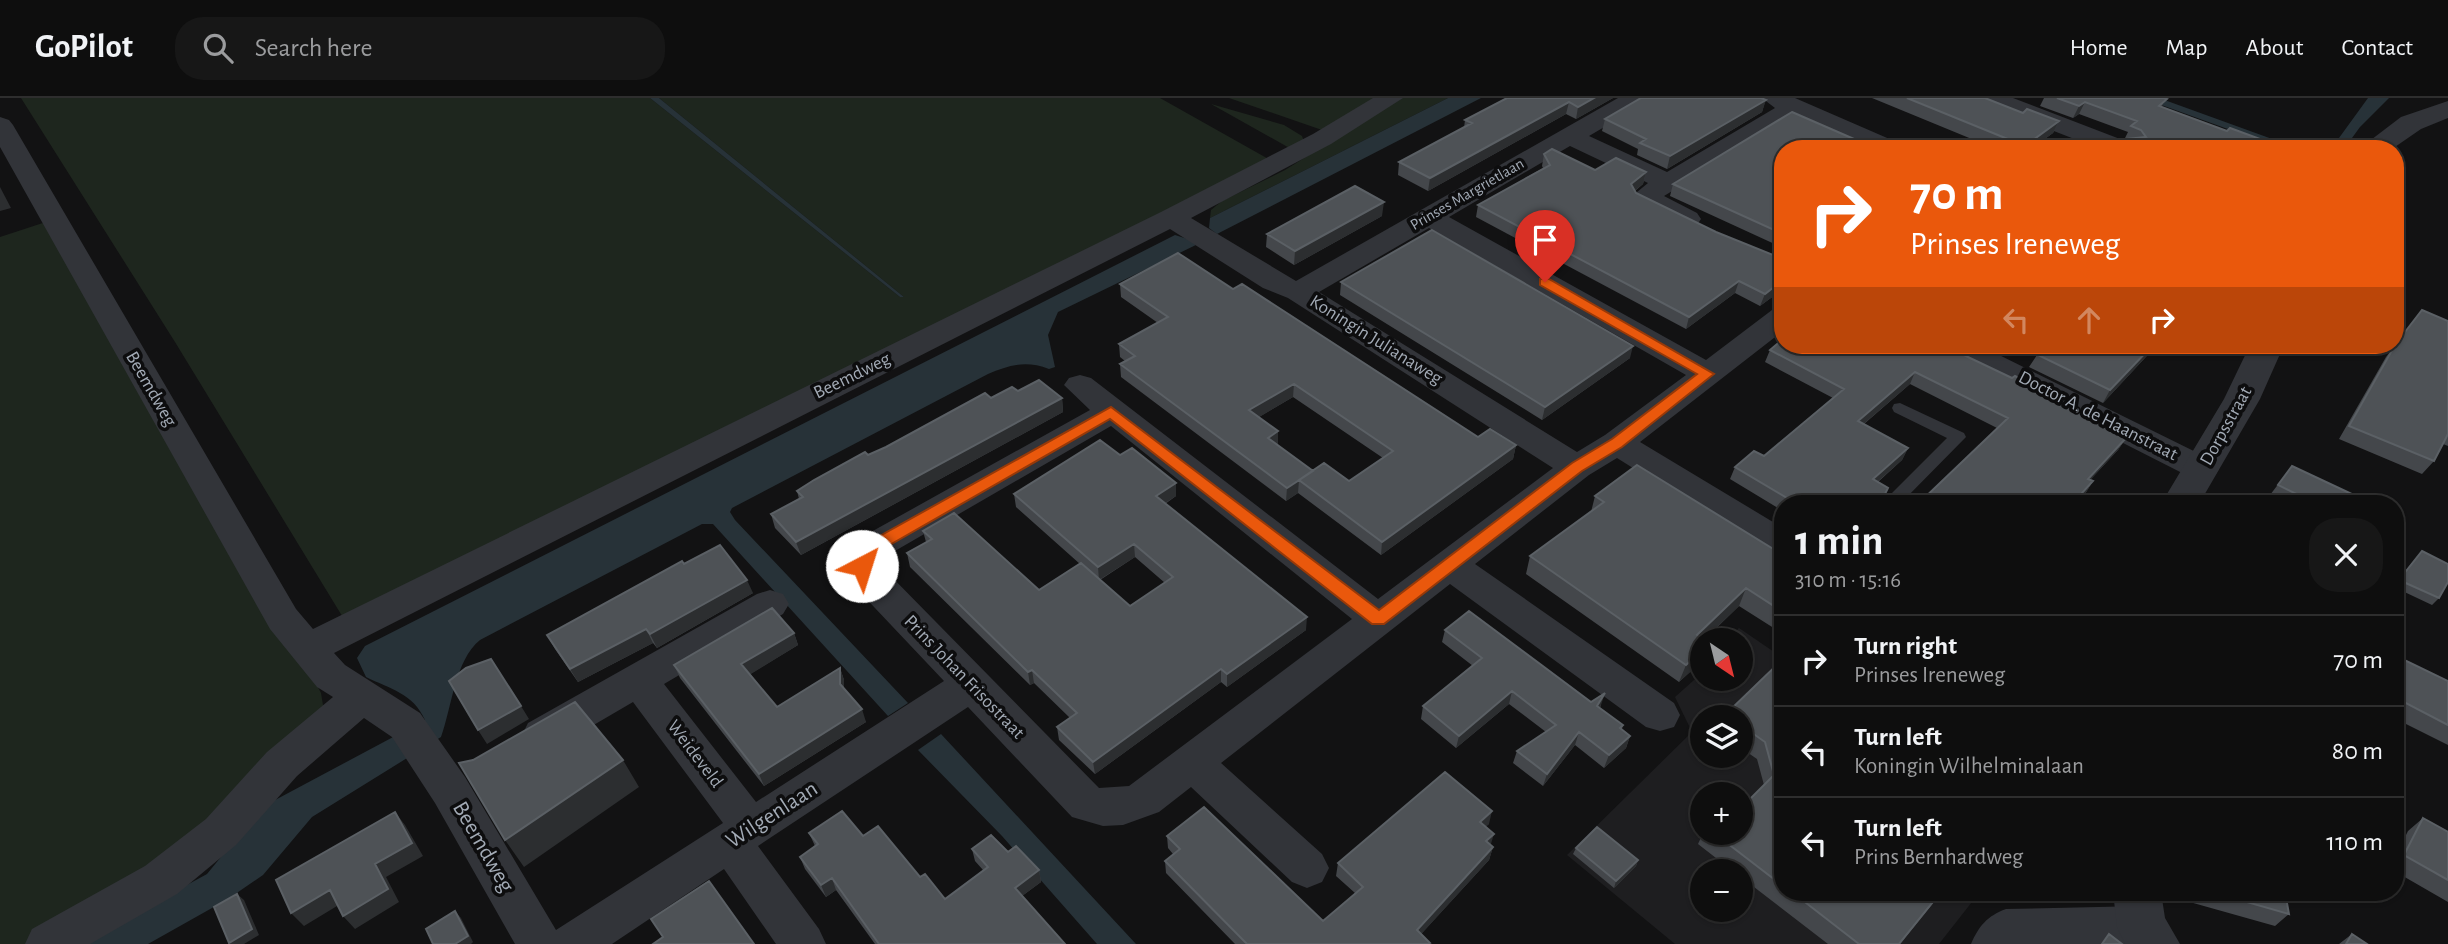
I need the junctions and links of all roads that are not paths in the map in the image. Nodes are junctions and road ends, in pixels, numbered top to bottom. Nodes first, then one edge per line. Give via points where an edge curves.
1 (1391, 98) edge
2 (1636, 98) edge
3 (1991, 98) edge
4 (1784, 102) edge
5 (2448, 109) edge
6 (0, 125) edge
7 (1569, 136) junction
8 (1871, 140) edge
9 (2101, 140) edge
10 (2387, 140) edge
11 (1668, 183) junction
12 (1428, 216) junction
13 (1171, 218) junction
14 (1712, 231) edge
15 (1298, 292) junction
16 (1774, 324) edge
17 (1973, 354) edge
18 (2263, 354) edge
19 (1707, 374) junction
20 (1080, 385) dead end
21 (1900, 408) dead end
22 (1111, 412) junction
23 (1617, 443) junction
24 (1577, 467) junction
25 (2202, 469) junction
26 (1899, 495) edge
27 (2186, 495) edge
28 (1774, 539) edge
29 (1449, 564) junction
30 (770, 604) dead end
31 (1378, 620) junction
32 (309, 648) junction
33 (639, 680) junction
34 (970, 685) junction
35 (363, 695) junction
36 (1660, 715) dead end
37 (511, 753) edge
38 (1192, 762) junction
39 (741, 835) junction
40 (1307, 868) dead end
41 (2145, 921) edge
42 (48, 944) edge
43 (540, 944) edge
44 (573, 944) edge
45 (803, 944) edge
46 (1994, 944) edge

1 - 13 street, Beemdweg
2 - 7 street, Prinses Margrietlaan
3 - 9 street
4 - 8 street
4 - 11 street
5 - 10 street via 2411,123
6 - 32 street, Beemdweg via 283,619
7 - 11 street
7 - 12 street, Prinses Margrietlaan
11 - 14 street via 1644,198
12 - 15 street, Prinses Margrietlaan
12 - 19 street
13 - 15 street, Koningin Julianaweg via 1273,282
13 - 32 street, Beemdweg
15 - 24 street, Koningin Julianaweg
16 - 19 street
17 - 25 street, Doctor A. de Haanstraat
18 - 25 street, Dorpsstraat
19 - 23 street
20 - 22 street
21 - 26 lane via 1958,438
22 - 31 street
22 - 34 street, Prins Johan Frisostraat via 864,556 862,566 870,579
23 - 24 street
23 - 28 street
24 - 29 street
25 - 27 street, Dorpsstraat
29 - 31 street
29 - 36 street
30 - 33 street
31 - 38 street
32 - 35 street, Beemdweg via 331,676
33 - 37 street
33 - 39 street, Weideveld
34 - 38 street, Prins Johan Frisostraat via 1087,804 1125,809
34 - 39 street, Wilgenlaan
35 - 42 street via 282,764 221,832 162,880
35 - 43 street, Beemdweg via 415,738
38 - 40 street
39 - 44 street, Wilgenlaan
39 - 45 street, Weideveld
41 - 46 street via 2006,929

